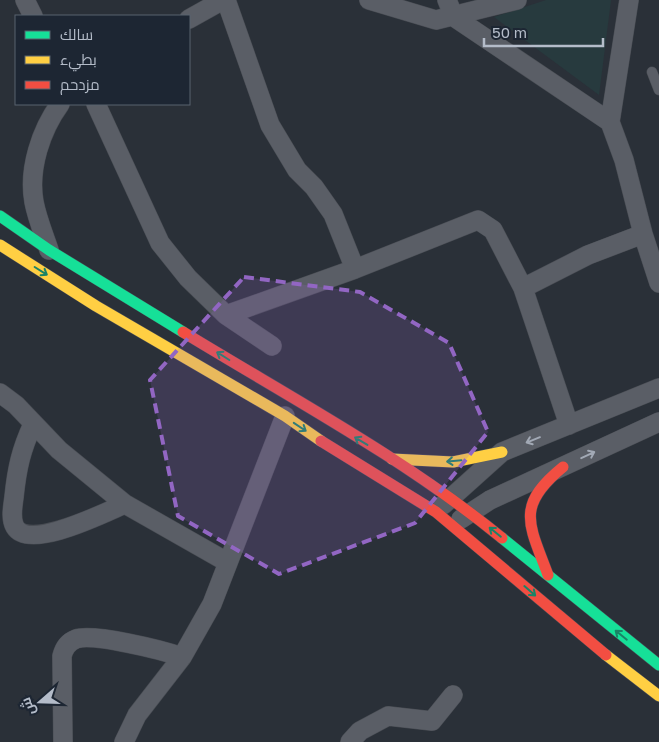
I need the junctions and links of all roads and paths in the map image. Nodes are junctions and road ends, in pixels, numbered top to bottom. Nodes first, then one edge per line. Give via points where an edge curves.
1 (26, 0) edge
2 (223, 0) edge
3 (226, 0) edge
4 (369, 0) edge
5 (428, 0) edge
6 (517, 0) edge
7 (629, 0) edge
8 (446, 12) edge
9 (33, 15) edge
10 (190, 18) edge
11 (652, 72) dead end
12 (659, 90) edge
13 (59, 105) edge
14 (96, 105) edge
15 (610, 122) junction
16 (0, 216) edge
17 (643, 234) junction
18 (0, 245) edge
19 (49, 250) junction
20 (355, 270) junction
21 (659, 283) edge
22 (522, 288) junction
23 (226, 315) junction
24 (272, 346) dead end
25 (659, 388) edge
26 (0, 393) edge
27 (285, 416) junction
28 (659, 422) edge
29 (34, 424) junction
30 (569, 425) junction
31 (502, 452) junction
32 (391, 459) junction
33 (563, 467) junction
34 (450, 499) junction
35 (125, 504) junction
36 (436, 512) junction
37 (470, 512) junction
38 (452, 526) junction
39 (227, 562) junction
40 (549, 576) junction
41 (182, 657) junction
42 (659, 666) edge
43 (453, 695) dead end
44 (659, 696) edge
45 (63, 742) edge
46 (124, 742) edge
47 (350, 742) edge

1 - 9 street
2 - 10 street
3 - 20 street via 270,125 297,170 333,214
4 - 8 street
5 - 8 street
6 - 8 street
7 - 15 street
8 - 15 street
11 - 12 lane
13 - 19 street via 47,121 35,160 34,202
14 - 23 street via 160,243 188,278
15 - 17 street via 624,160
16 - 19 main road
17 - 21 street
17 - 22 street via 588,255
18 -> 27 main road via 96,306
32 -> 19 main road
20 - 22 street via 478,220 493,230
20 - 23 street
22 - 30 street
23 - 24 street
25 - 30 street
26 - 29 street
27 -> 36 main road via 344,457
27 - 39 street
33 -> 28 street
29 - 35 street via 58,450
29 - 35 street via 17,467 12,518 16,528 23,533 50,533
30 -> 31 street
31 -> 32 main road via 453,462
31 - 34 street
32 - 34 main road
33 - 37 street
33 - 40 main road via 543,484 532,499 531,520
34 - 36 street
34 - 37 main road
35 - 39 street
36 - 38 main road
37 - 38 street
40 -> 37 main road
38 -> 44 main road
39 - 41 street via 212,604
42 -> 40 main road
41 - 45 street via 137,645 85,637 74,639 64,648 62,656
41 - 46 street via 138,715
43 - 47 street via 432,721 388,716 360,731

